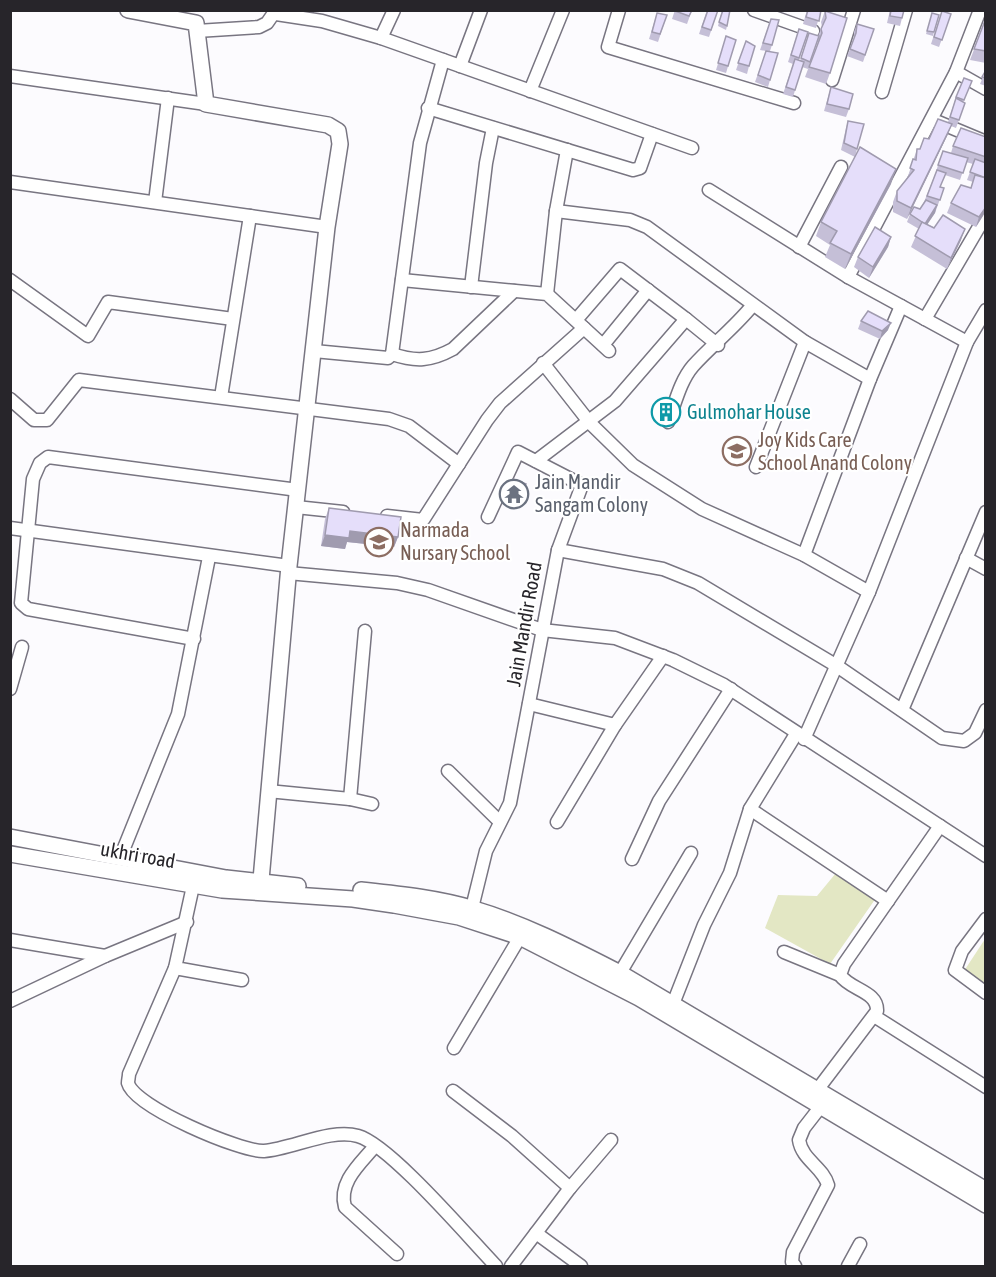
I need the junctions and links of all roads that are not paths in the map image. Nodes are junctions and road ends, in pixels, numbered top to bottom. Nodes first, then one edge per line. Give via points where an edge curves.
1 (128, 10) edge
2 (393, 10) edge
3 (481, 10) edge
4 (563, 10) edge
5 (619, 10) edge
6 (754, 10) edge
7 (854, 10) edge
8 (906, 10) edge
9 (980, 10) edge
10 (276, 12) edge
11 (325, 16) edge
12 (195, 21) edge
13 (813, 31) dead end
14 (381, 38) junction
15 (443, 60) junction
16 (460, 66) junction
17 (956, 72) junction
18 (10, 76) edge
19 (832, 80) edge
20 (986, 89) edge
21 (530, 91) junction
22 (882, 92) dead end
23 (168, 98) junction
24 (794, 103) dead end
25 (206, 104) junction
26 (428, 108) junction
27 (931, 120) junction
28 (494, 128) junction
29 (652, 134) junction
30 (986, 142) edge
31 (693, 148) dead end
32 (567, 150) junction
33 (841, 167) dead end
34 (10, 182) edge
35 (709, 189) dead end
36 (155, 202) junction
37 (556, 211) junction
38 (986, 215) edge
39 (249, 216) junction
40 (327, 227) junction
41 (799, 247) junction
42 (848, 277) junction
43 (10, 280) edge
44 (402, 280) junction
45 (471, 287) junction
46 (648, 290) junction
47 (514, 291) junction
48 (547, 294) junction
49 (752, 306) junction
50 (901, 306) junction
51 (986, 310) edge
52 (233, 319) junction
53 (686, 319) junction
54 (925, 319) junction
55 (580, 324) junction
56 (805, 342) junction
57 (967, 342) junction
58 (718, 345) junction
59 (314, 351) junction
60 (392, 354) junction
61 (543, 363) junction
62 (870, 379) junction
63 (221, 397) junction
64 (10, 399) edge
65 (308, 408) junction
66 (668, 422) dead end
67 (590, 423) junction
68 (536, 461) junction
69 (459, 464) junction
70 (756, 467) dead end
71 (298, 490) junction
72 (296, 507) junction
73 (986, 512) edge
74 (354, 513) edge
75 (377, 515) edge
76 (488, 517) dead end
77 (10, 528) edge
78 (28, 531) junction
79 (558, 550) junction
80 (804, 555) junction
81 (209, 557) junction
82 (966, 558) junction
83 (986, 569) edge
84 (289, 570) junction
85 (869, 592) junction
86 (542, 630) junction
87 (365, 631) dead end
88 (194, 639) junction
89 (22, 647) dead end
90 (663, 656) junction
91 (837, 666) junction
92 (10, 689) edge
93 (731, 689) junction
94 (529, 704) junction
95 (902, 710) junction
96 (986, 711) edge
97 (615, 725) junction
98 (800, 736) junction
99 (448, 771) dead end
100 (268, 791) junction
101 (350, 799) junction
102 (372, 804) dead end
103 (750, 809) junction
104 (500, 822) junction
105 (557, 822) dead end
106 (940, 826) junction
107 (10, 837) edge
108 (691, 853) dead end
109 (10, 854) edge
110 (986, 856) edge
111 (120, 858) junction
112 (632, 859) dead end
113 (193, 886) junction
114 (260, 889) junction
115 (888, 901) junction
116 (472, 909) junction
117 (986, 919) edge
118 (187, 922) junction
119 (519, 937) junction
120 (10, 939) edge
121 (784, 952) dead end
122 (105, 956) junction
123 (175, 968) junction
124 (621, 973) junction
125 (840, 975) junction
126 (242, 980) dead end
127 (986, 993) edge
128 (10, 1001) edge
129 (673, 1004) junction
130 (874, 1016) junction
131 (454, 1048) dead end
132 (986, 1087) edge
133 (453, 1091) dead end
134 (823, 1097) junction
135 (611, 1140) dead end
136 (375, 1146) junction
137 (570, 1188) junction
138 (986, 1190) edge
139 (986, 1205) edge
140 (536, 1233) junction
141 (860, 1244) dead end
142 (397, 1254) dead end
143 (496, 1266) edge
144 (511, 1266) edge
145 (581, 1266) edge
146 (795, 1266) edge
147 (848, 1266) edge

1 - 12 street
2 - 14 street
3 - 16 street
4 - 21 street
5 - 24 street via 608,47
6 - 13 street
7 - 19 street
8 - 22 street
9 - 17 street
10 - 11 street
10 - 12 street via 259,27
11 - 14 street
12 - 25 street
14 - 15 street
15 - 16 street
15 - 26 street
16 - 21 street
17 - 20 street
17 - 27 street
18 - 23 street
21 - 29 street
23 - 25 street
23 - 36 street
25 - 40 street via 328,125 338,131 340,144
26 - 28 street
26 - 44 street
27 - 30 street
27 - 42 street
28 - 32 street
28 - 45 street
29 - 31 street
29 - 32 street via 640,168 633,170
32 - 37 street
33 - 41 street
34 - 36 street
35 - 41 street
36 - 39 street
37 - 48 street
37 - 49 street via 630,220 647,227
38 - 54 street
39 - 40 street
39 - 52 street
40 - 59 street
41 - 42 street
42 - 50 street
43 - 52 street via 88,336 108,302
44 - 45 street
44 - 60 street
45 - 47 street
46 - 53 street
46 - 55 street via 620,269
46 - 55 street via 606,348
47 - 48 street
47 - 60 street via 453,350 426,360
48 - 55 street
49 - 56 street
49 - 58 street
50 - 54 street
50 - 62 street
51 - 57 street
52 - 63 street
53 - 58 street
53 - 67 street via 629,387
54 - 57 street
55 - 61 street
56 - 62 street
56 - 70 street
57 - 85 street
58 - 66 street via 684,379
59 - 60 street via 388,358
59 - 65 street
61 - 67 street
61 - 69 street via 500,403
62 - 80 street
63 - 64 street via 79,380 52,417 40,422
63 - 65 street
65 - 69 street via 389,419 409,426
65 - 71 street
67 - 68 street
67 - 80 street via 633,465 702,509
68 - 76 street, Jain Mandir Road via 518,452
68 - 79 street, Jain Mandir Road via 582,485
69 - 75 street via 423,520
71 - 72 street
71 - 78 street via 48,457 40,463 33,479
72 - 74 street
72 - 84 street
73 - 82 street
77 - 78 street
78 - 81 street
78 - 88 street via 21,603 28,609
79 - 86 street, Jain Mandir Road
79 - 91 street via 663,569 689,580
80 - 85 street
81 - 84 street
81 - 88 street
82 - 83 street
82 - 95 street
84 - 86 street via 397,583 439,593
84 - 100 street
85 - 91 street
86 - 90 street via 615,638
86 - 94 street, Jain Mandir Road
87 - 101 street
88 - 111 street via 178,714
89 - 92 street
90 - 93 street
90 - 97 street
91 - 95 street
91 - 98 street
93 - 98 street
93 - 112 street via 659,801
94 - 97 street
94 - 104 street, Jain Mandir Road via 510,803
95 - 96 street via 942,738 955,741 964,741 975,733
97 - 105 street
98 - 103 street
98 - 106 street
99 - 104 street
100 - 101 street
100 - 114 street
101 - 102 street
103 - 115 street
103 - 129 street via 730,873 704,925
104 - 116 street, Jain Mandir Road via 486,851
106 - 110 street
106 - 115 street
107 - 111 street
108 - 124 street
109 - 113 street, ukhri road
111 - 114 street
113 - 114 street, ukhri road
113 - 118 street
114 - 116 street via 399,894
114 - 119 street via 459,917
115 - 125 street
116 - 124 street via 522,926
117 - 127 street via 962,951 955,970
118 - 122 street
118 - 123 street
119 - 131 street
119 - 134 street
120 - 122 street
121 - 125 street
122 - 128 street
123 - 126 street
123 - 136 street via 129,1074 128,1083 133,1091 172,1119 244,1149 292,1147 337,1134 358,1136
124 - 129 street
125 - 130 street via 846,984 872,996 878,1005
129 - 134 street
130 - 132 street
130 - 134 street
133 - 137 street via 512,1136
134 - 138 street
134 - 139 street
134 - 146 street via 799,1140 804,1155 828,1185 793,1252
135 - 137 street
136 - 142 street via 347,1181 342,1198 345,1207
136 - 143 street via 395,1161
137 - 140 street
140 - 144 street
140 - 145 street
141 - 147 street

